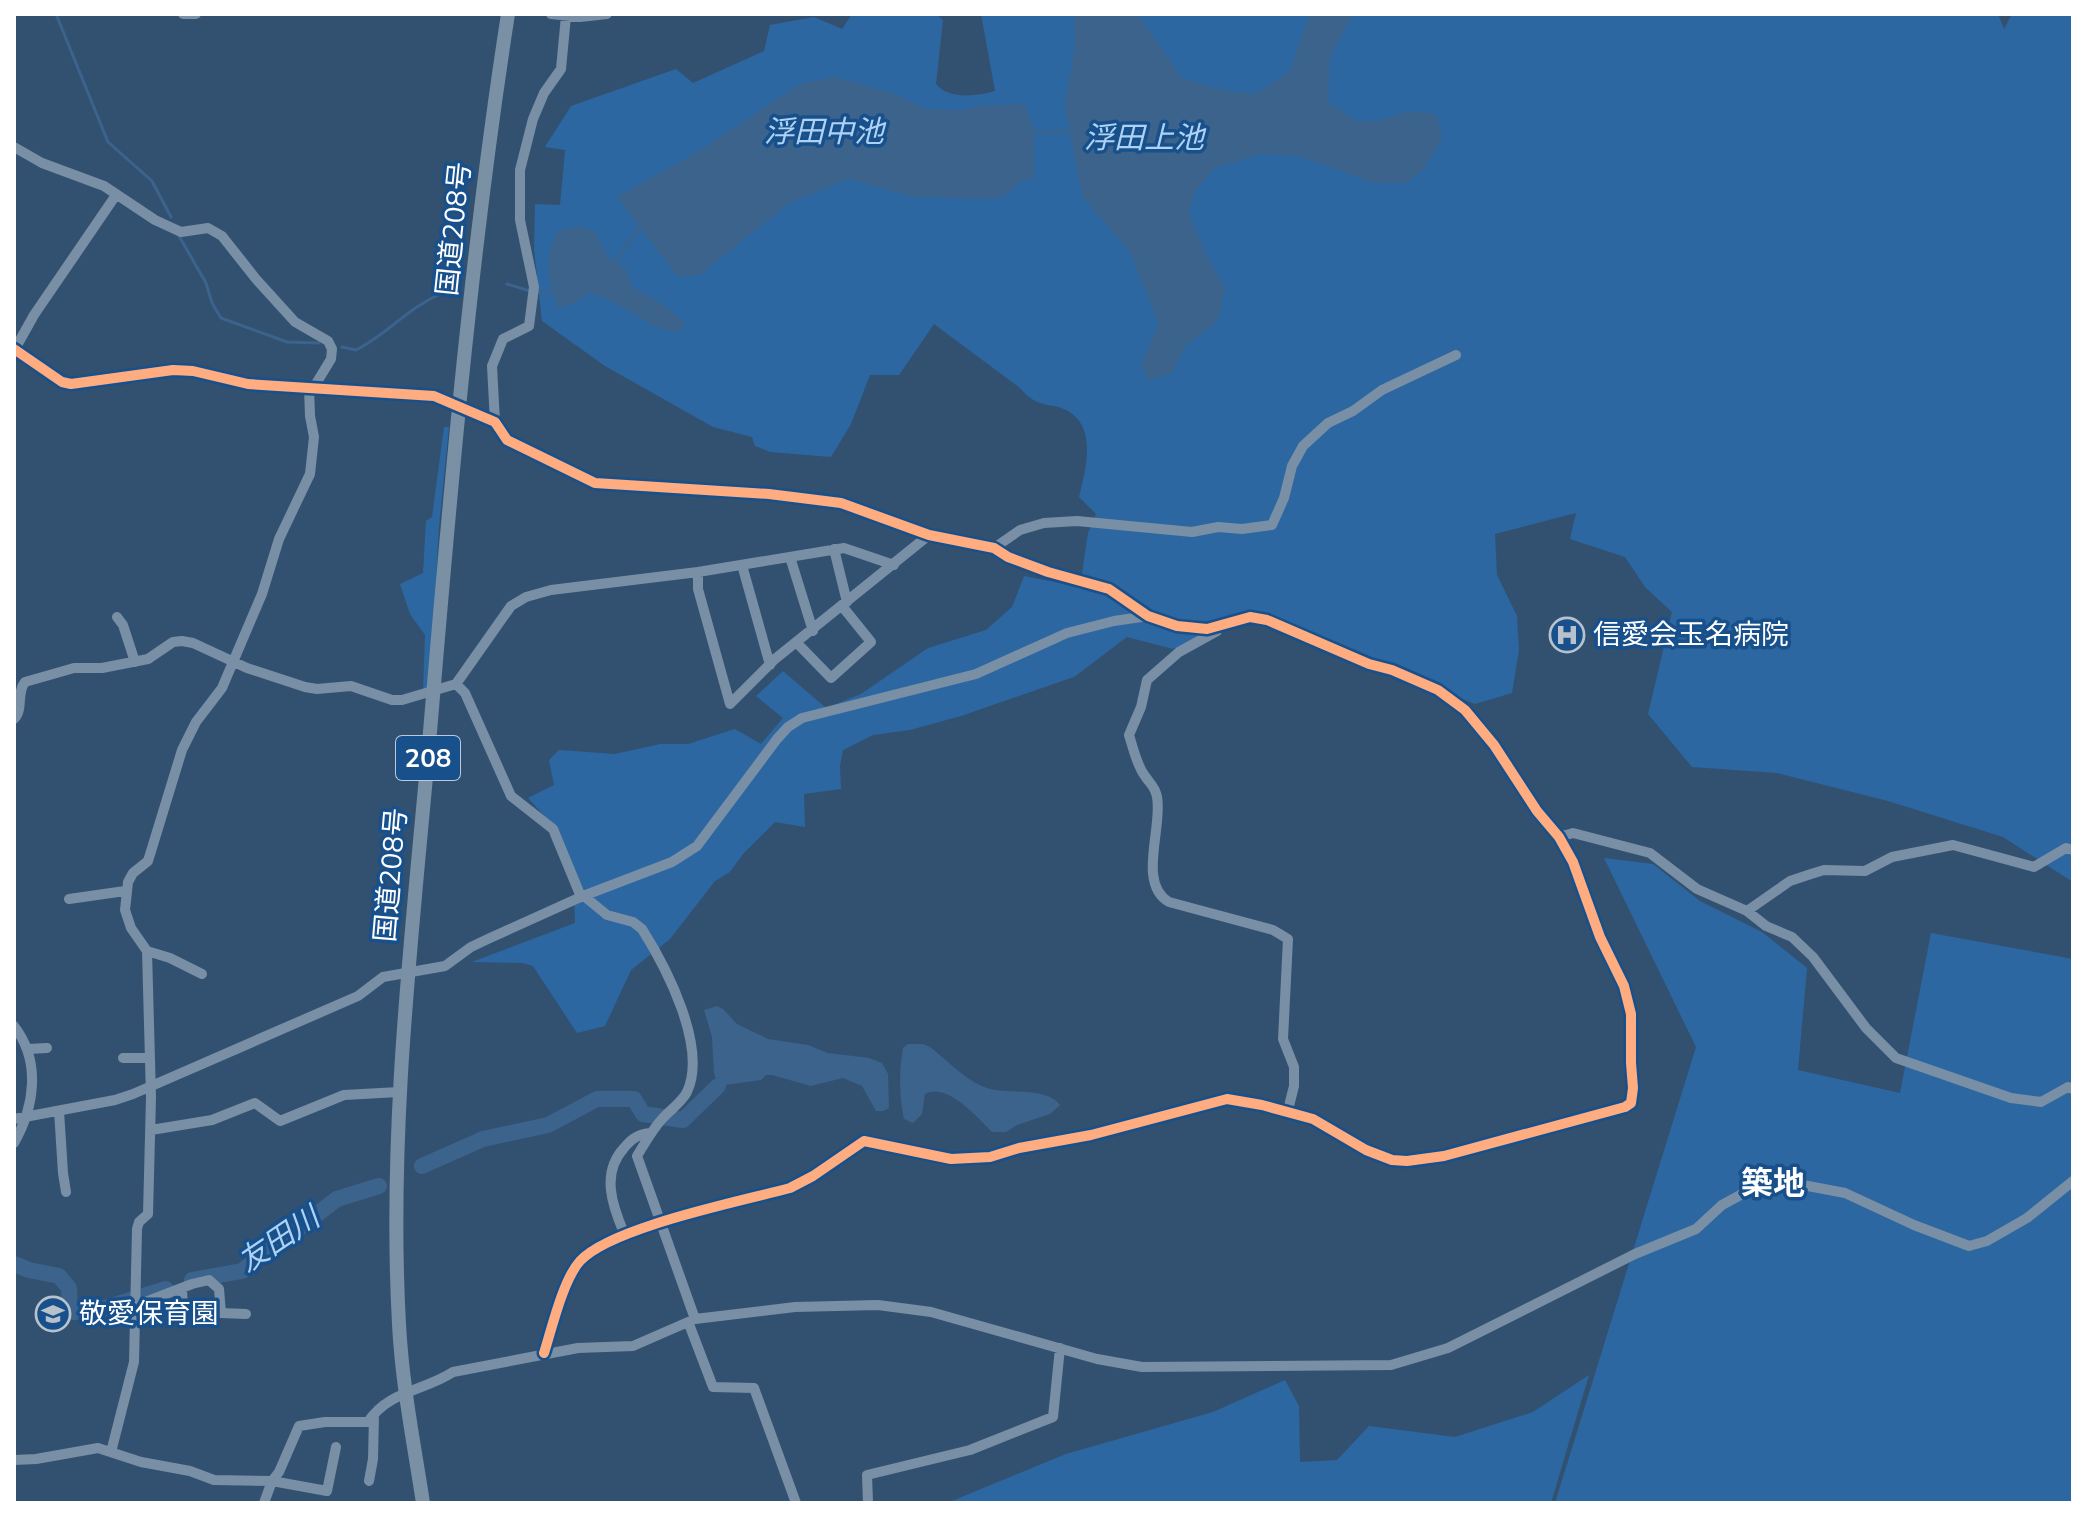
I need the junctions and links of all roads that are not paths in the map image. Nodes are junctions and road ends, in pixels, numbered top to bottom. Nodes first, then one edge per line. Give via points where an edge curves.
1 (183, 14) edge
2 (196, 14) edge
3 (508, 14) edge
4 (551, 14) edge
5 (607, 14) edge
6 (566, 16) edge
7 (14, 147) edge
8 (116, 195) junction
9 (14, 349) edge
10 (1456, 355) dead end
11 (312, 387) junction
12 (461, 408) junction
13 (495, 422) junction
14 (929, 535) junction
15 (994, 548) junction
16 (834, 549) junction
17 (790, 557) junction
18 (742, 565) junction
19 (894, 565) junction
20 (698, 572) junction
21 (844, 604) junction
22 (1148, 616) junction
23 (117, 617) dead end
24 (1237, 621) junction
25 (813, 631) junction
26 (797, 643) junction
27 (135, 662) junction
28 (234, 662) junction
29 (770, 665) junction
30 (456, 684) junction
31 (433, 691) junction
32 (14, 719) edge
33 (1559, 837) junction
34 (2073, 850) edge
35 (125, 891) junction
36 (583, 896) junction
37 (69, 899) dead end
38 (1747, 911) junction
39 (147, 951) junction
40 (202, 974) dead end
41 (409, 974) junction
42 (14, 1026) edge
43 (47, 1048) dead end
44 (28, 1049) junction
45 (123, 1058) dead end
46 (150, 1058) junction
47 (150, 1085) junction
48 (2073, 1089) edge
49 (399, 1092) junction
50 (59, 1111) junction
51 (1287, 1114) junction
52 (27, 1117) junction
53 (14, 1119) edge
54 (151, 1130) junction
55 (651, 1133) junction
56 (14, 1143) edge
57 (2073, 1181) edge
58 (66, 1192) dead end
59 (661, 1223) junction
60 (624, 1233) junction
61 (182, 1288) junction
62 (219, 1289) junction
63 (232, 1290) dead end
64 (135, 1300) junction
65 (183, 1313) dead end
66 (246, 1314) dead end
67 (692, 1322) junction
68 (1060, 1348) junction
69 (544, 1353) junction
70 (406, 1391) junction
71 (374, 1413) junction
72 (336, 1447) dead end
73 (111, 1452) junction
74 (14, 1460) edge
75 (272, 1481) junction
76 (369, 1481) dead end
77 (264, 1503) edge
78 (423, 1503) edge
79 (796, 1503) edge
80 (868, 1503) edge

1 - 2 street
3 - 12 highway, 国道208号 / 208
4 - 6 street
5 - 6 street
6 - 13 street via 561,69 533,119 520,170 520,220 534,292 529,326 503,339 492,366
7 - 8 street
8 - 9 street
8 - 11 street via 181,232 208,228 222,236 295,322 328,341 331,359
9 - 11 street via 71,384 173,370 248,384
10 - 15 street via 1382,390 1328,423 1303,446 1272,525 1192,532 1044,523 1020,530
11 - 12 street via 422,393
11 - 28 street via 310,474 279,539
12 - 13 street
12 - 31 highway, 国道208号 / 208
13 - 14 street via 507,440 595,483 841,503
14 - 15 street
14 - 19 street
15 - 22 street via 1034,567 1109,589
16 - 17 street
16 - 19 street
16 - 21 street
17 - 18 street
17 - 25 street
18 - 20 street
18 - 29 street
19 - 21 street
20 - 29 street via 698,589 730,704
20 - 30 street via 526,597 511,606
21 - 25 street
21 - 26 street via 871,642 831,678
22 - 24 street via 1207,629
22 - 36 street via 1067,633 976,674 802,718 777,739 697,846 672,862
23 - 27 street
24 - 33 street via 1267,620 1438,690 1465,710 1494,745
24 - 51 street via 1161,665 1147,680 1129,735 1157,795 1153,879 1160,897 1288,939 1283,1039 1294,1067 1294,1086
25 - 26 street
26 - 29 street
27 - 28 street via 182,641
27 - 32 street via 74,668 25,682 20,713
28 - 31 street via 305,687 351,686 392,700
28 - 35 street via 182,750 148,861 133,873
30 - 31 street
30 - 36 street via 465,693 511,796 553,829
31 - 41 highway, 国道208号 / 208
33 - 38 street via 1573,833 1650,853 1697,889
33 - 51 street via 1624,986 1631,1014 1631,1103 1444,1156 1407,1161 1366,1150 1313,1119
34 - 38 street via 2066,848 2034,867 1953,845 1892,857 1865,871 1811,874 1790,881
35 - 37 street
35 - 39 street via 131,928
36 - 41 street via 471,947 445,966
36 - 55 street via 607,915 642,929 686,1018 691,1041 687,1093
38 - 48 street via 1792,937 1813,957 1866,1028 1896,1058 2011,1098 2041,1102
39 - 40 street
39 - 46 street
41 - 47 street via 383,977 358,996
41 - 49 highway, 国道208号 / 208
42 - 44 street
43 - 44 street
44 - 52 street via 32,1077
45 - 46 street
46 - 47 street
47 - 50 street via 115,1100
47 - 54 street
49 - 54 street via 344,1095 280,1121 255,1103 212,1120
49 - 70 highway, 国道208号 / 208 via 399,1310
50 - 52 street
50 - 58 street
51 - 59 street via 1227,1099 990,1157 951,1159 864,1141 790,1188
52 - 53 street
52 - 56 street
54 - 64 street via 148,1214 137,1229
55 - 59 street via 637,1156
55 - 60 street via 639,1134 625,1146 610,1174 612,1205
57 - 68 street via 2027,1218 1969,1246 1845,1193 1787,1182 1757,1186 1722,1205 1696,1229 1448,1348 1391,1365 1142,1367
59 - 60 street
59 - 67 street
60 - 69 street via 581,1260
61 - 62 street via 209,1280
61 - 64 street
61 - 65 street
62 - 63 street
62 - 66 street via 221,1313
64 - 73 street via 134,1362
67 - 68 street via 795,1307 878,1305 931,1312
67 - 69 street via 633,1346
67 - 79 street via 713,1387 754,1388
68 - 80 street via 1053,1417 970,1450 867,1475
69 - 70 street via 453,1372
70 - 71 street
70 - 78 highway, 国道208号 / 208
71 - 75 street via 368,1422 299,1426
71 - 76 street
72 - 75 street via 327,1491
73 - 74 street via 88,1447
73 - 75 street via 221,1481
75 - 77 street

